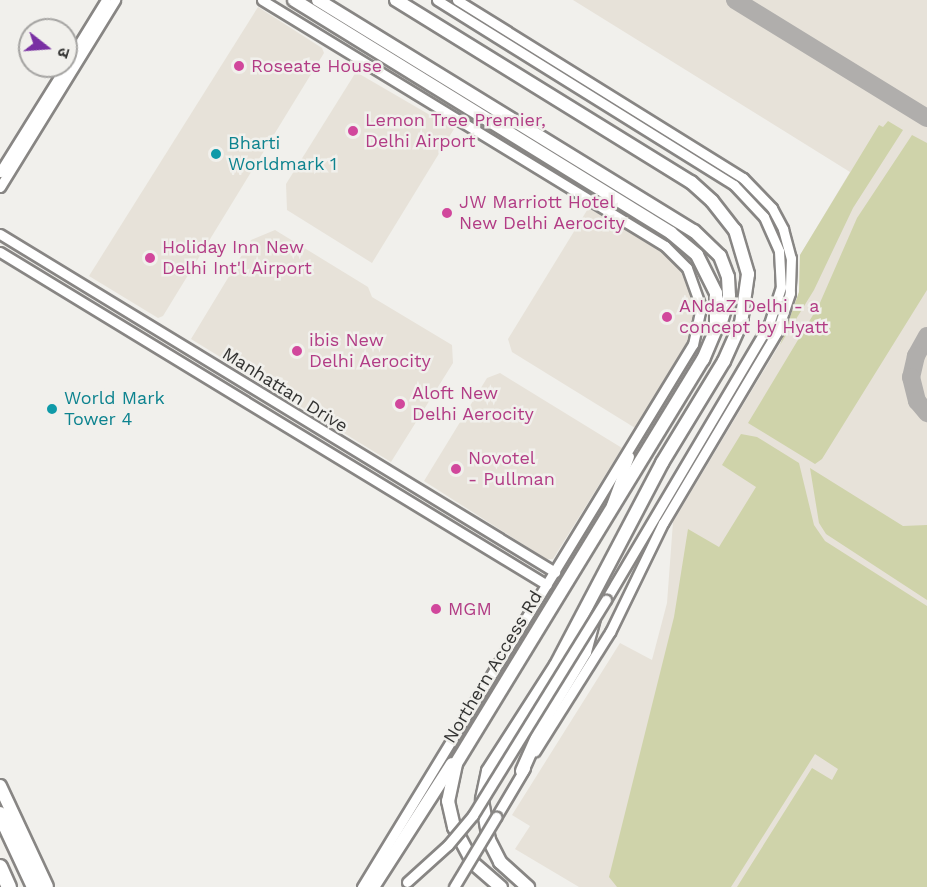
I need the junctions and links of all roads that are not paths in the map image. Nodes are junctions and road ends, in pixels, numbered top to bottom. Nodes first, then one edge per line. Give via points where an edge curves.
1 (106, 0) edge
2 (115, 0) edge
3 (261, 0) edge
4 (294, 0) edge
5 (318, 0) edge
6 (396, 0) edge
7 (437, 0) edge
8 (457, 0) edge
9 (78, 46) edge
10 (59, 78) edge
11 (624, 111) junction
12 (0, 172) edge
13 (0, 187) edge
14 (0, 234) edge
15 (0, 252) edge
16 (711, 344) junction
17 (632, 446) junction
18 (609, 513) junction
19 (555, 572) junction
20 (547, 585) junction
21 (595, 593) junction
22 (464, 744) junction
23 (522, 771) junction
24 (0, 786) edge
25 (0, 814) edge
26 (0, 867) edge
27 (404, 884) edge
28 (9, 887) edge
29 (34, 887) edge
30 (47, 887) edge
31 (362, 887) edge
32 (373, 887) edge
33 (454, 887) edge
34 (501, 887) edge
35 (528, 887) edge

1 - 9 street
2 - 13 street
3 - 17 street via 679,257 698,293 698,330
4 - 16 main road via 684,242 702,262 716,293 717,318
5 - 16 main road via 694,231 720,256 728,277 729,296
6 - 21 main road via 680,174 719,208 740,242 748,287 737,335 662,463
7 - 11 street
8 - 11 street
10 - 12 street
11 - 23 street via 743,178 764,198 787,238 792,272 790,293 777,332 663,522 610,632
11 - 27 street, bridge via 753,202 776,240 781,279 777,305 764,334 606,600 473,815 448,845
14 - 19 street, Manhattan Drive
15 - 20 street, Manhattan Drive
16 - 18 main road, Northern Access Rd
17 - 18 street
17 - 19 street
18 - 22 main road, Northern Access Rd
19 - 20 street
20 - 31 street
21 - 23 main road via 595,612 585,652 546,717
21 - 35 main road via 556,665 492,760 484,781 482,811 489,840 500,862
22 - 32 main road
22 - 34 main road, Northern Access Rd via 449,788 450,815 473,863
23 - 33 street, bridge
24 - 30 main road
25 - 29 highway
26 - 28 highway

